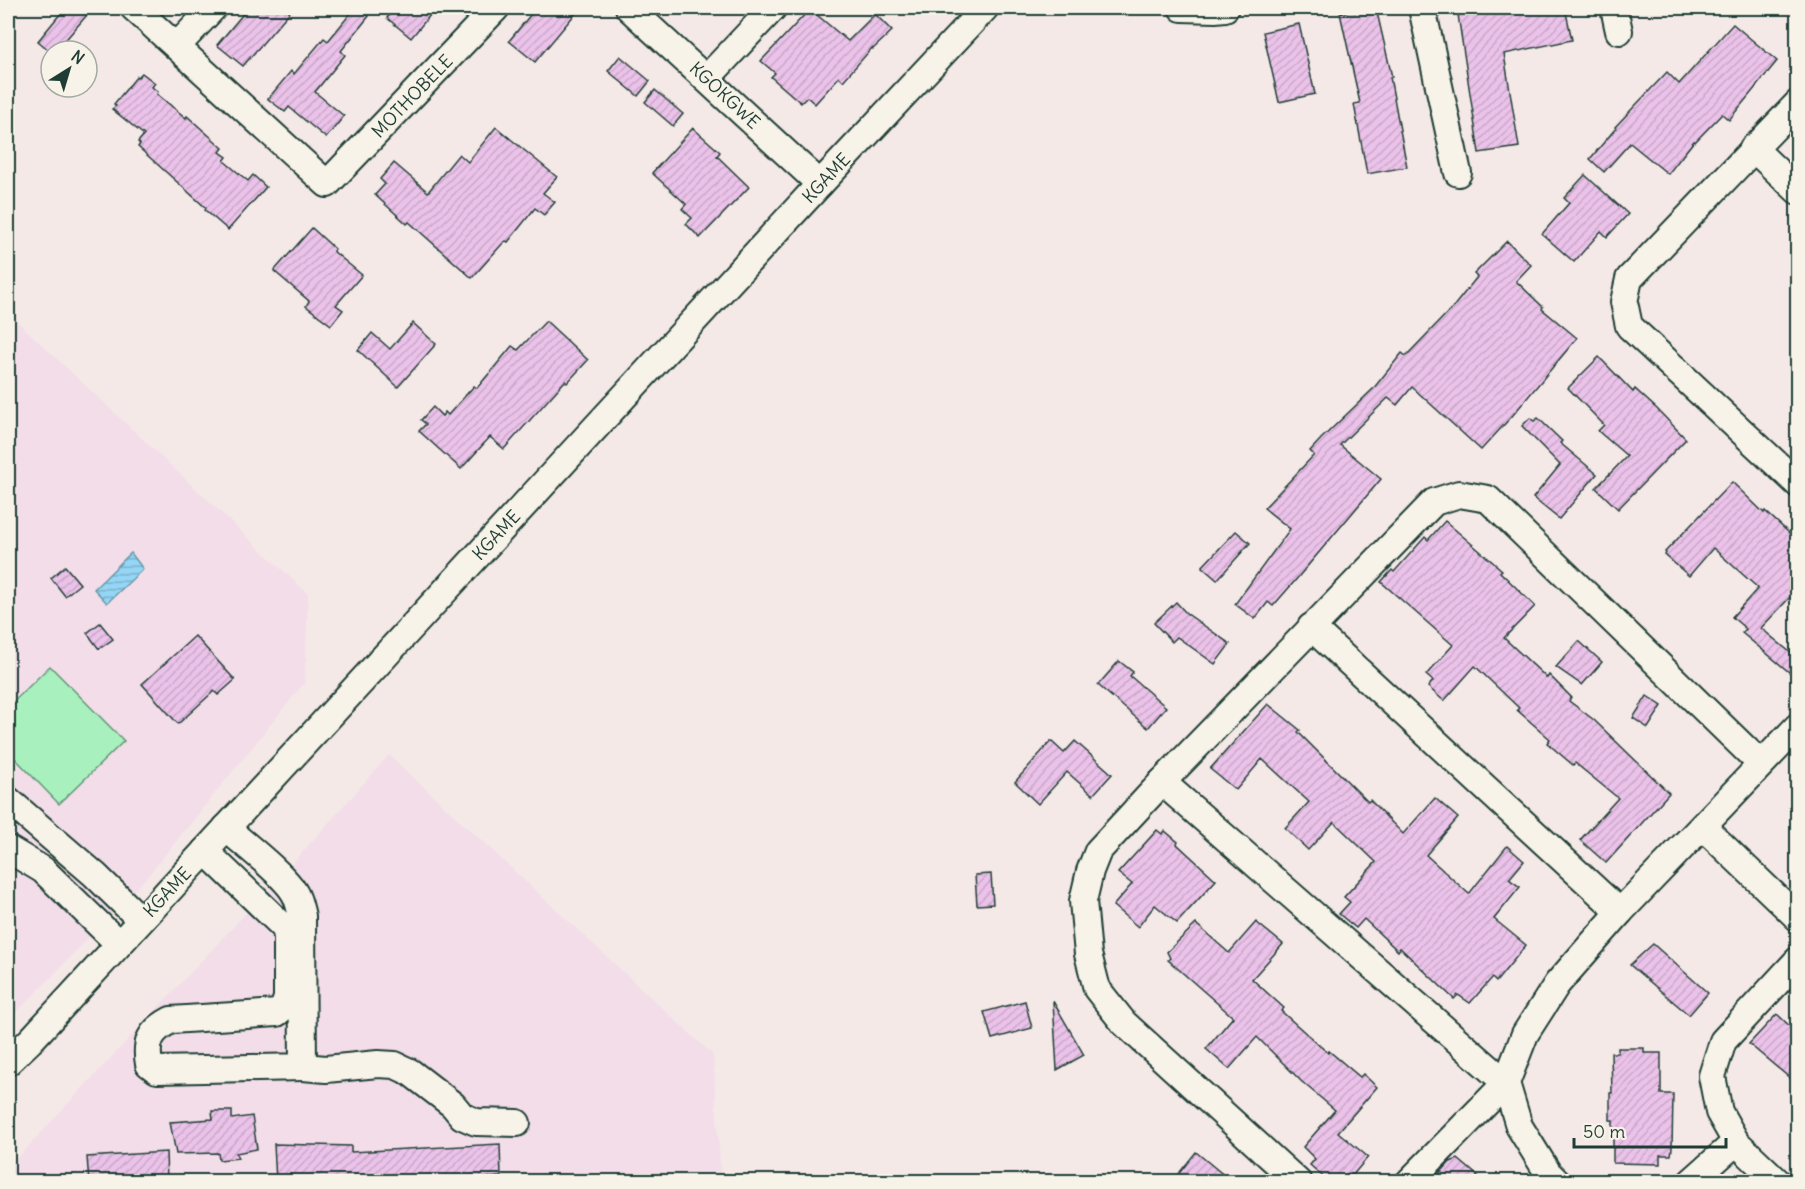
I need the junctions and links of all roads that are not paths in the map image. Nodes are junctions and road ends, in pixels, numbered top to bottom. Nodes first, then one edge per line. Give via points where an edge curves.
1 (134, 8) edge
2 (213, 8) edge
3 (496, 8) edge
4 (629, 8) edge
5 (773, 8) edge
6 (985, 8) edge
7 (1182, 8) edge
8 (1225, 8) edge
9 (1422, 8) edge
10 (177, 46) junction
11 (707, 78) junction
12 (1797, 103) edge
13 (1753, 148) junction
14 (1458, 172) dead end
15 (820, 184) junction
16 (1797, 191) edge
17 (1797, 484) edge
18 (1311, 627) junction
19 (1797, 726) edge
20 (1761, 764) junction
21 (1162, 782) junction
22 (8, 800) edge
23 (1703, 827) junction
24 (226, 828) junction
25 (8, 849) edge
26 (205, 851) junction
27 (1620, 912) junction
28 (1797, 918) edge
29 (141, 920) junction
30 (119, 944) junction
31 (1797, 960) edge
32 (8, 1062) edge
33 (303, 1067) junction
34 (1506, 1083) junction
35 (517, 1123) dead end
36 (1736, 1142) junction
37 (1298, 1182) edge
38 (1410, 1182) edge
39 (1557, 1182) edge
40 (1691, 1182) edge
41 (1778, 1182) edge

1 - 10 street
2 - 10 street
3 - 10 street, MOTHOBELE via 327,184
4 - 11 street, KGOKGWE
5 - 11 street
6 - 15 street, KGAME
7 - 8 street
9 - 14 street
11 - 15 street, KGOKGWE
12 - 13 street
13 - 16 street
13 - 17 street via 1629,279 1624,302 1629,326
15 - 24 street, KGAME
18 - 20 street via 1434,502 1459,494 1488,499
18 - 21 street
18 - 27 street
19 - 20 street
20 - 23 street
21 - 34 street
21 - 37 street via 1098,851 1090,871 1083,902 1088,954 1097,989 1124,1023
22 - 29 street
23 - 27 street
23 - 28 street
24 - 26 street, KGAME
24 - 33 street via 294,891 299,903
25 - 30 street via 43,870
26 - 29 street, KGAME
26 - 33 street via 285,928 287,998 277,1013 171,1020 151,1036 146,1048 149,1064 157,1070
27 - 34 street via 1557,984 1525,1034
29 - 30 street, KGAME
30 - 32 street, KGAME
31 - 36 street via 1723,1041 1712,1076 1719,1112
33 - 35 street via 395,1065 410,1072 462,1116 476,1122
34 - 38 street
34 - 39 street via 1519,1126
36 - 40 street
36 - 41 street

